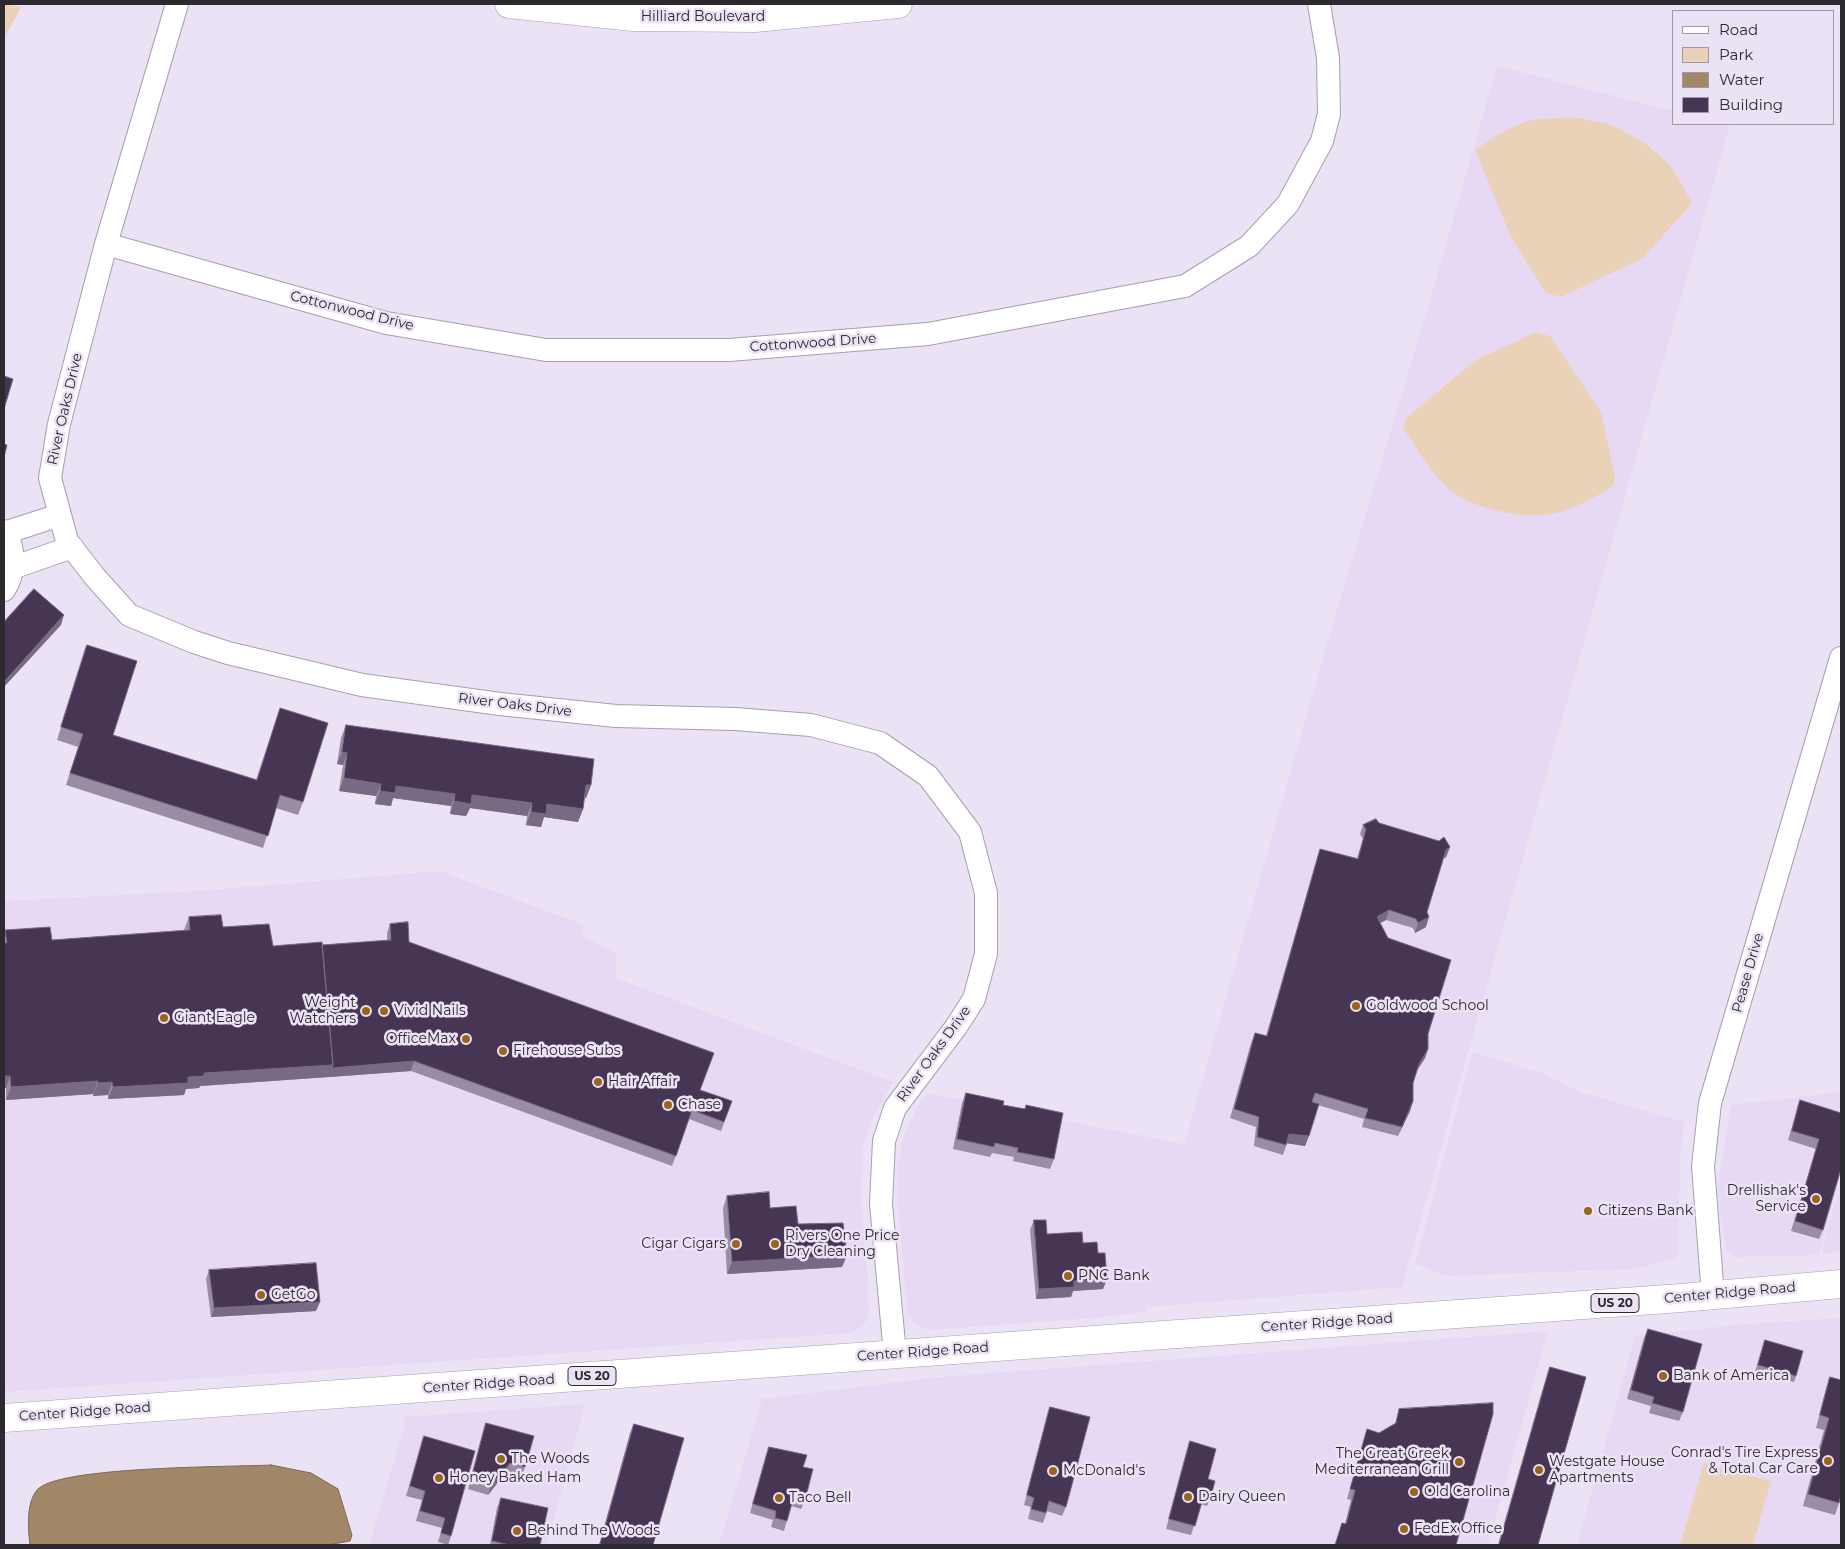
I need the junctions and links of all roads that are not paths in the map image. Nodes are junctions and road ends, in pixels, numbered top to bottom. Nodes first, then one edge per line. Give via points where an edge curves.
1 (177, 4) edge
2 (509, 4) edge
3 (898, 4) edge
4 (1319, 4) edge
5 (106, 244) junction
6 (60, 515) junction
7 (5, 532) edge
8 (72, 547) junction
9 (12, 568) junction
10 (4, 590) edge
11 (1841, 658) edge
12 (1841, 1284) edge
13 (1713, 1296) junction
14 (895, 1354) junction
15 (4, 1418) edge

1 - 5 street, River Oaks Drive
2 - 3 main road, Hilliard Boulevard via 632,17 755,18
4 - 5 street, Cottonwood Drive via 1328,58 1328,114 1322,141 1288,204 1249,246 1185,286 928,334 729,350 546,350 386,323
5 - 6 street, River Oaks Drive via 59,424 50,478
6 - 7 street
6 - 8 street, River Oaks Drive via 67,541
7 - 9 street via 12,548
8 - 9 street
8 - 14 street, River Oaks Drive via 129,615 228,653 362,685 500,704 616,716 811,724 880,743 928,776 970,832 986,893 986,954 974,999 896,1108 884,1141 881,1204
9 - 10 street via 12,578
11 - 13 street, Pease Drive via 1710,1103 1703,1166
12 - 13 main road, Center Ridge Road / US 20
13 - 14 main road, Center Ridge Road / US 20
14 - 15 main road, Center Ridge Road / US 20

